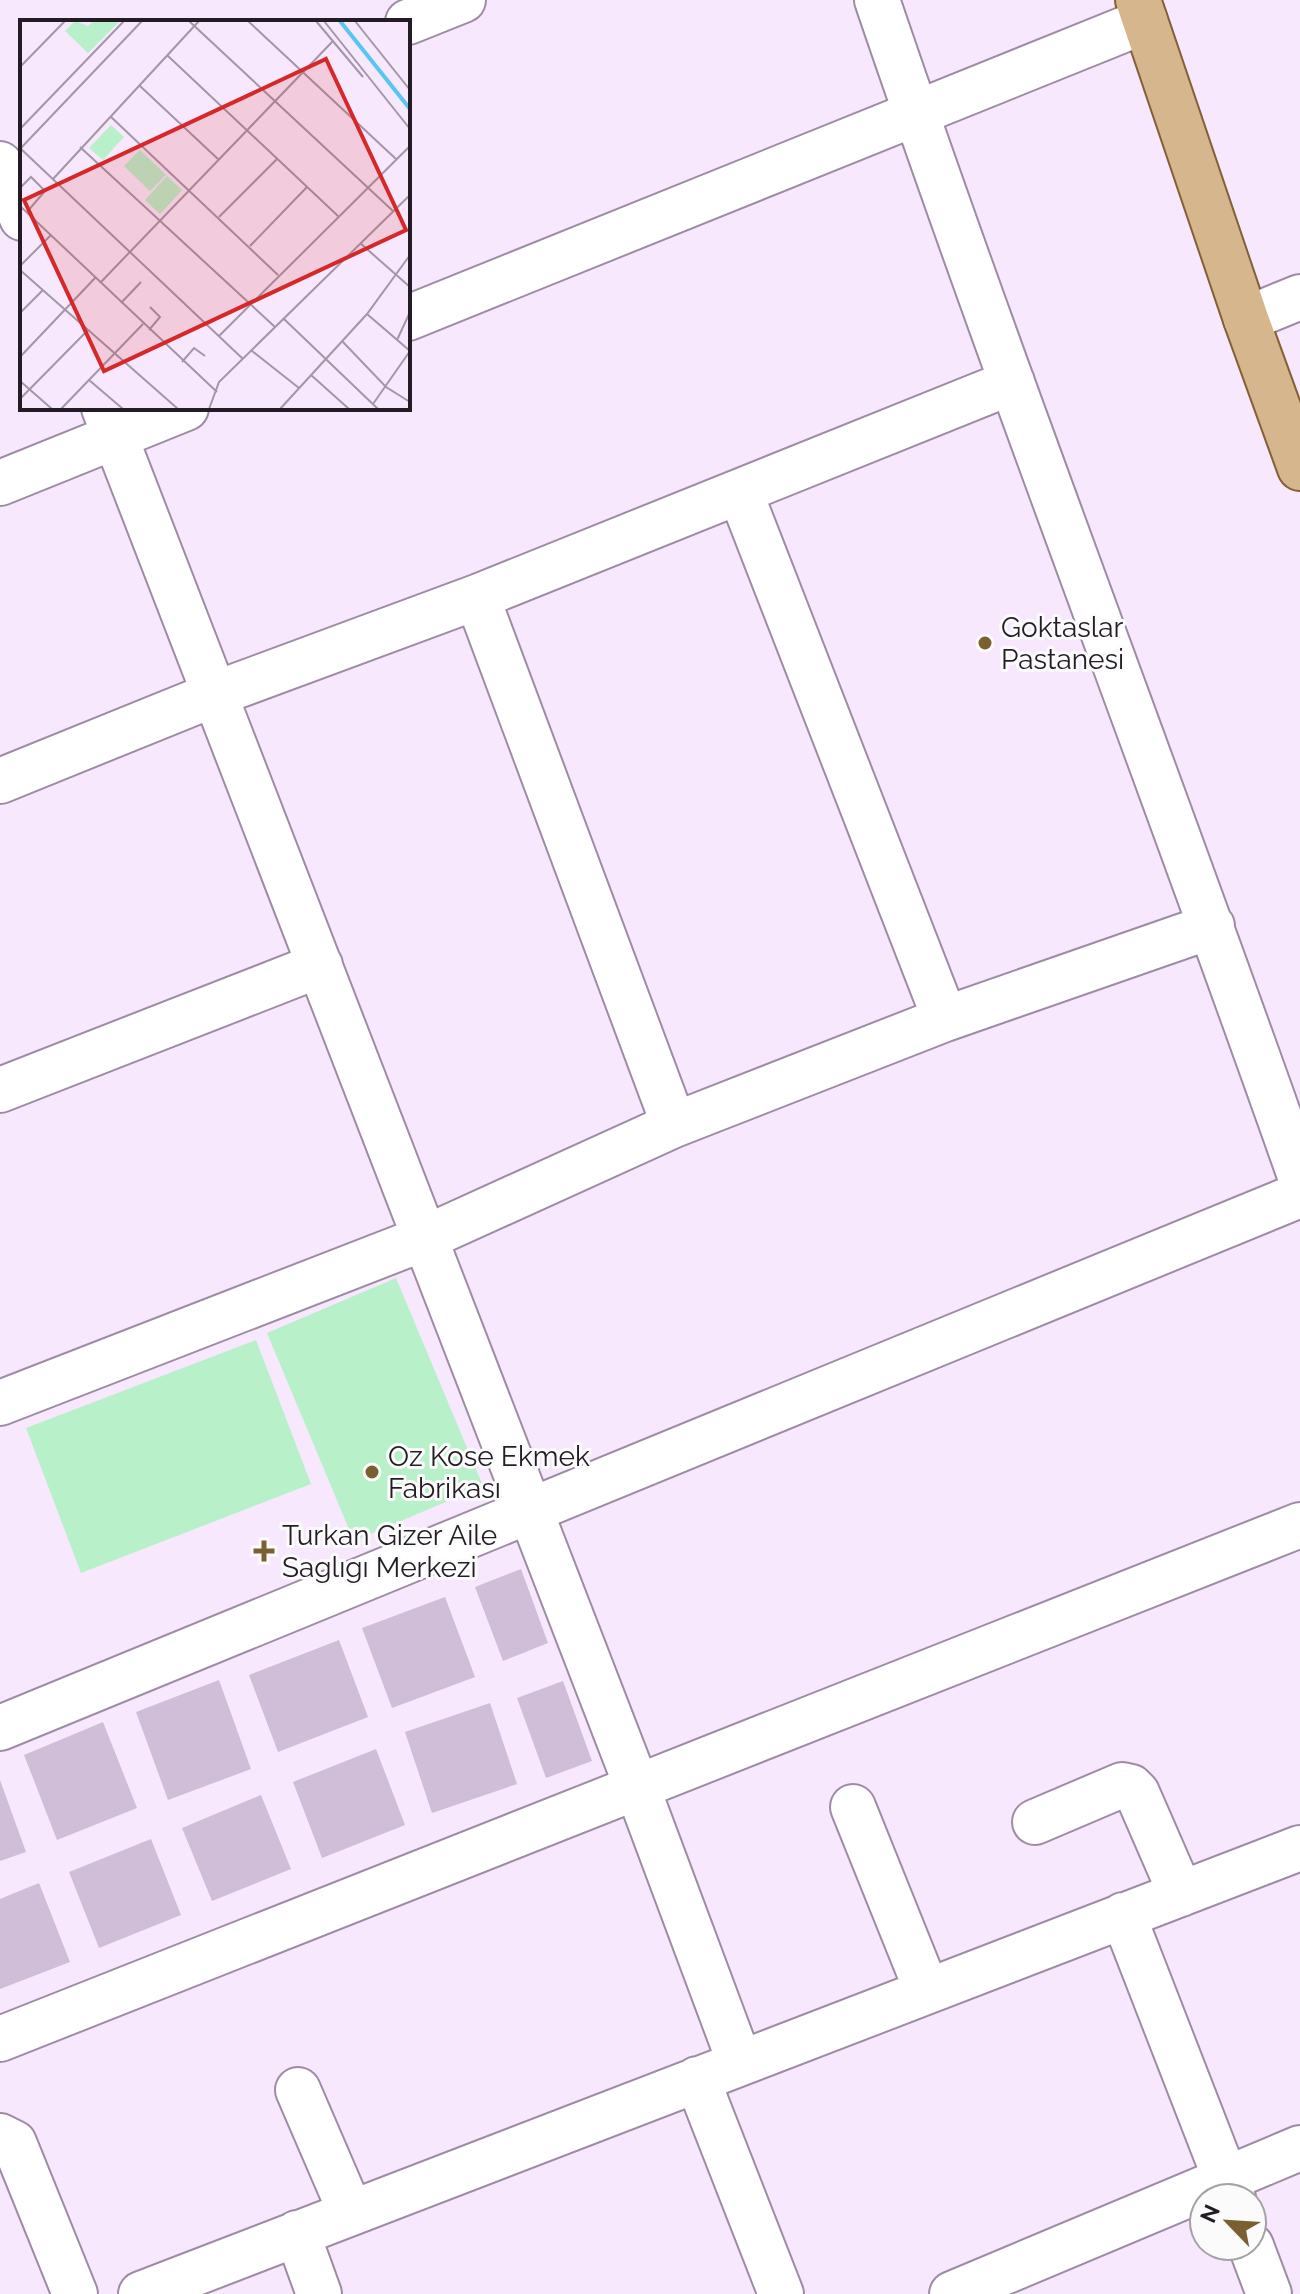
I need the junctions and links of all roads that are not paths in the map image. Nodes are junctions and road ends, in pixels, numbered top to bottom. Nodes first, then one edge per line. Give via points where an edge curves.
1 (463, 0) edge
2 (877, 0) edge
3 (1142, 11) edge
4 (410, 21) edge
5 (916, 113) junction
6 (1300, 297) edge
7 (410, 317) edge
8 (1246, 319) junction
9 (1012, 382) junction
10 (175, 410) edge
11 (110, 422) edge
12 (1300, 468) edge
13 (0, 483) edge
14 (740, 492) junction
15 (477, 597) junction
16 (215, 694) junction
17 (0, 781) edge
18 (1212, 926) junction
19 (320, 965) junction
20 (945, 1019) junction
21 (0, 1090) edge
22 (674, 1125) junction
23 (1300, 1176) edge
24 (1300, 1195) edge
25 (425, 1238) junction
26 (0, 1403) edge
27 (530, 1511) junction
28 (1300, 1525) edge
29 (0, 1728) edge
30 (637, 1787) junction
31 (853, 1807) dead end
32 (1035, 1822) dead end
33 (1300, 1848) edge
34 (1181, 1894) junction
35 (1123, 1915) junction
36 (927, 1991) junction
37 (0, 2039) edge
38 (740, 2063) junction
39 (697, 2079) junction
40 (298, 2090) dead end
41 (0, 2136) edge
42 (1300, 2148) edge
43 (1226, 2182) edge
44 (1241, 2182) edge
45 (1188, 2206) edge
46 (351, 2213) junction
47 (297, 2233) junction
48 (1257, 2262) edge
49 (1004, 2284) edge
50 (75, 2294) edge
51 (141, 2294) edge
52 (319, 2294) edge
53 (781, 2294) edge
54 (952, 2294) edge
55 (1269, 2294) edge

1 - 4 street
2 - 5 street
3 - 5 street
3 - 8 main road
5 - 7 street
5 - 9 street
6 - 8 street
8 - 12 main road
9 - 14 street
9 - 18 street
10 - 11 street
11 - 13 street
11 - 16 street
14 - 15 street
14 - 20 street
15 - 16 street
15 - 22 street
16 - 17 street
16 - 19 street
18 - 20 street
18 - 23 street
19 - 21 street
19 - 25 street
20 - 22 street
22 - 25 street
24 - 27 street
25 - 26 street
25 - 27 street
27 - 29 street
27 - 30 street
28 - 30 street
30 - 37 street
30 - 38 street
31 - 36 street
32 - 34 street via 1122,1785 1131,1787
33 - 34 street
34 - 35 street
35 - 36 street
35 - 43 street
36 - 38 street
38 - 39 street
39 - 46 street
39 - 53 street
40 - 46 street
41 - 50 street via 14,2143
42 - 44 street
45 - 49 street
46 - 47 street
47 - 51 street
47 - 52 street
48 - 55 street
49 - 54 street

